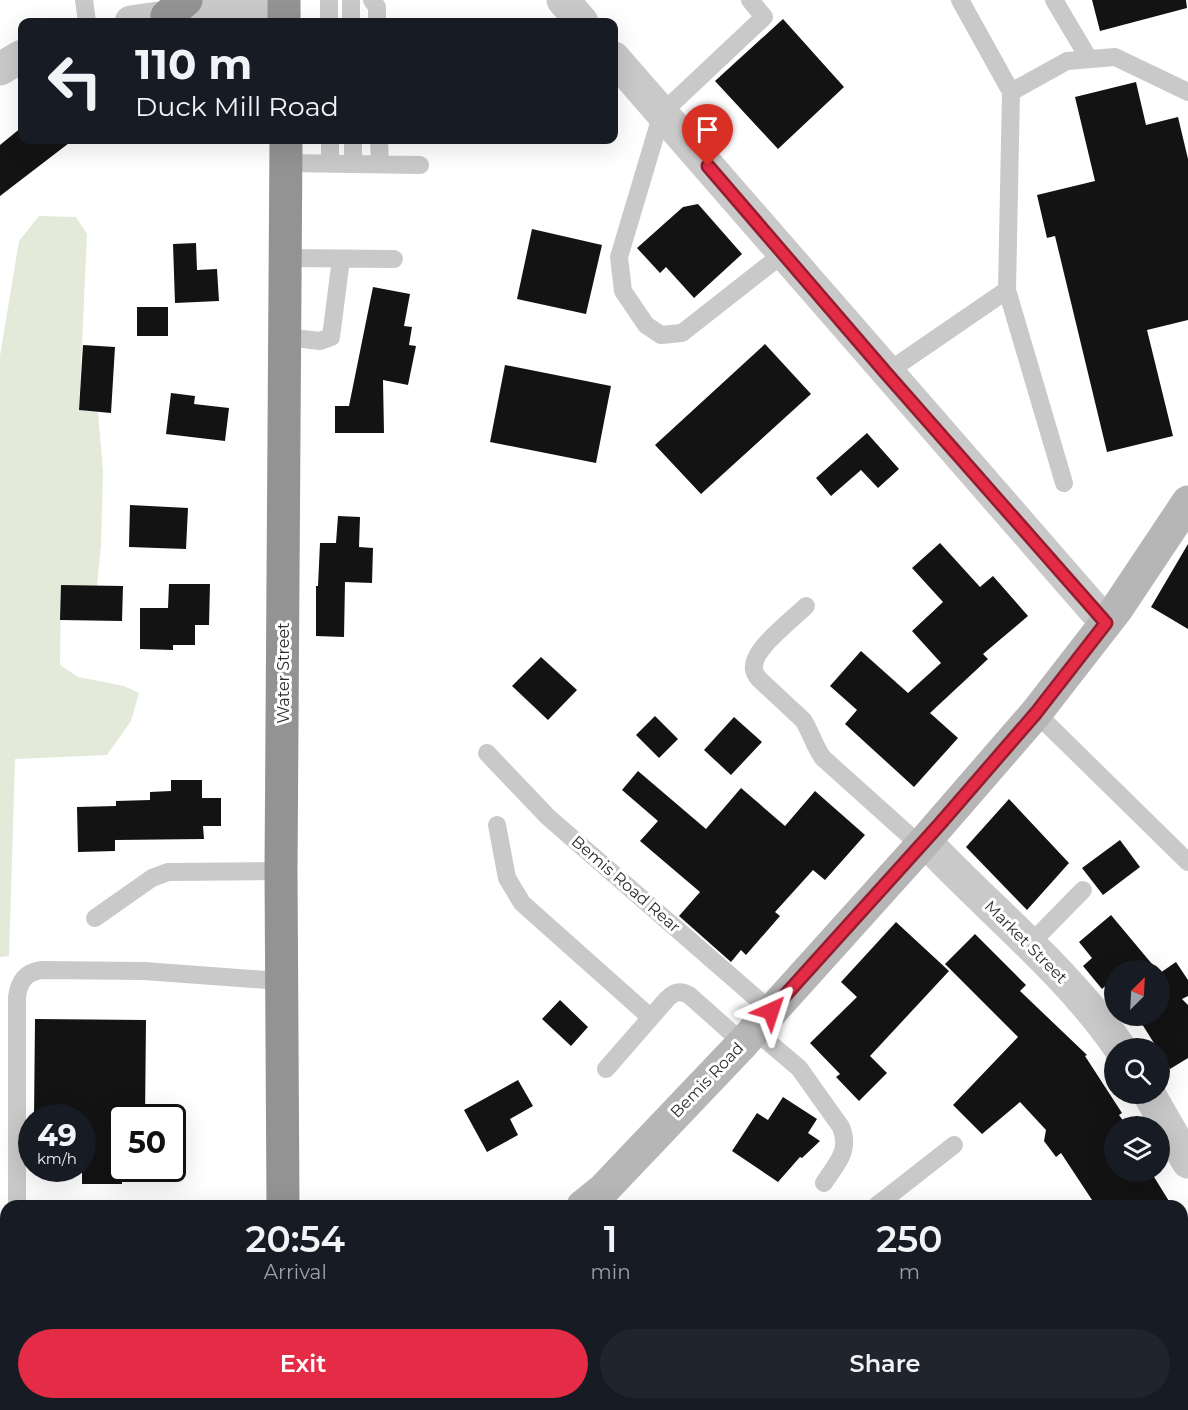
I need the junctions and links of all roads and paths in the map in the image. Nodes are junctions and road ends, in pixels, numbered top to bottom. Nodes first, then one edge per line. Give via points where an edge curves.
1 (84, 0) edge
2 (329, 0) edge
3 (351, 0) edge
4 (372, 0) edge
5 (563, 0) edge
6 (750, 0) edge
7 (960, 0) edge
8 (1054, 0) edge
9 (177, 8) edge
10 (284, 13) edge
11 (86, 18) edge
12 (144, 18) edge
13 (329, 18) edge
14 (351, 18) edge
15 (377, 18) edge
16 (579, 18) edge
17 (18, 58) edge
18 (1089, 59) junction
19 (618, 63) edge
20 (0, 69) edge
21 (1011, 92) junction
22 (1188, 92) edge
23 (662, 113) junction
24 (330, 144) edge
25 (353, 144) edge
26 (379, 144) edge
27 (286, 151) edge
28 (330, 164) junction
29 (353, 164) junction
30 (380, 164) junction
31 (420, 165) dead end
32 (784, 253) junction
33 (286, 258) junction
34 (341, 259) junction
35 (394, 259) dead end
36 (1007, 290) junction
37 (285, 337) junction
38 (886, 373) junction
39 (1064, 483) dead end
40 (1183, 521) edge
41 (806, 606) dead end
42 (1106, 623) junction
43 (1036, 713) junction
44 (487, 753) dead end
45 (497, 825) dead end
46 (923, 844) junction
47 (1188, 862) edge
48 (281, 871) junction
49 (1083, 890) dead end
50 (95, 918) dead end
51 (1030, 944) junction
52 (281, 981) junction
53 (650, 1017) junction
54 (756, 1028) junction
55 (1112, 1038) edge
56 (606, 1069) dead end
57 (1155, 1104) edge
58 (954, 1145) dead end
59 (1188, 1162) edge
60 (824, 1183) dead end
61 (17, 1200) edge
62 (283, 1200) edge
63 (601, 1200) edge
64 (884, 1200) edge

1 - 11 lane
2 - 13 lane
3 - 14 lane
4 - 15 lane
5 - 16 street
6 - 23 lane via 764,17
7 - 21 lane
8 - 18 lane
9 - 10 street via 206,14
9 - 12 street
17 - 20 street
18 - 21 lane via 1067,60
18 - 22 lane via 1115,57
19 - 23 street
21 - 36 lane
23 - 32 street
23 - 32 lane via 619,257 623,291 646,325 661,335 682,333
24 - 28 lane
25 - 29 lane
26 - 30 lane
27 - 28 lane
27 - 33 highway, Water Street
28 - 29 lane
29 - 30 lane
30 - 31 lane
32 - 38 street
33 - 34 lane
33 - 37 highway, Water Street
34 - 35 lane
34 - 37 lane via 331,337 320,341
36 - 38 lane
36 - 39 lane
37 - 48 highway, Water Street
38 - 42 street
40 - 42 main road, Bemis Road
41 - 46 lane via 759,650 754,672 802,720 823,758
42 - 43 main road, Bemis Road
43 - 46 main road, Bemis Road
43 - 47 lane
44 - 54 lane, Bemis Road Rear
45 - 53 lane via 507,878 522,903
46 - 51 street, Market Street
46 - 54 main road, Bemis Road
48 - 50 lane via 168,872 152,878
48 - 52 highway, Water Street
49 - 51 lane
51 - 55 street, Market Street
52 - 61 lane via 144,971 42,970 28,974 20,983 17,997
52 - 62 highway, Water Street
53 - 54 lane via 674,993 683,992
53 - 56 lane
54 - 60 lane via 799,1068 842,1127 844,1149
54 - 63 main road, Bemis Road
57 - 59 street
58 - 64 lane

